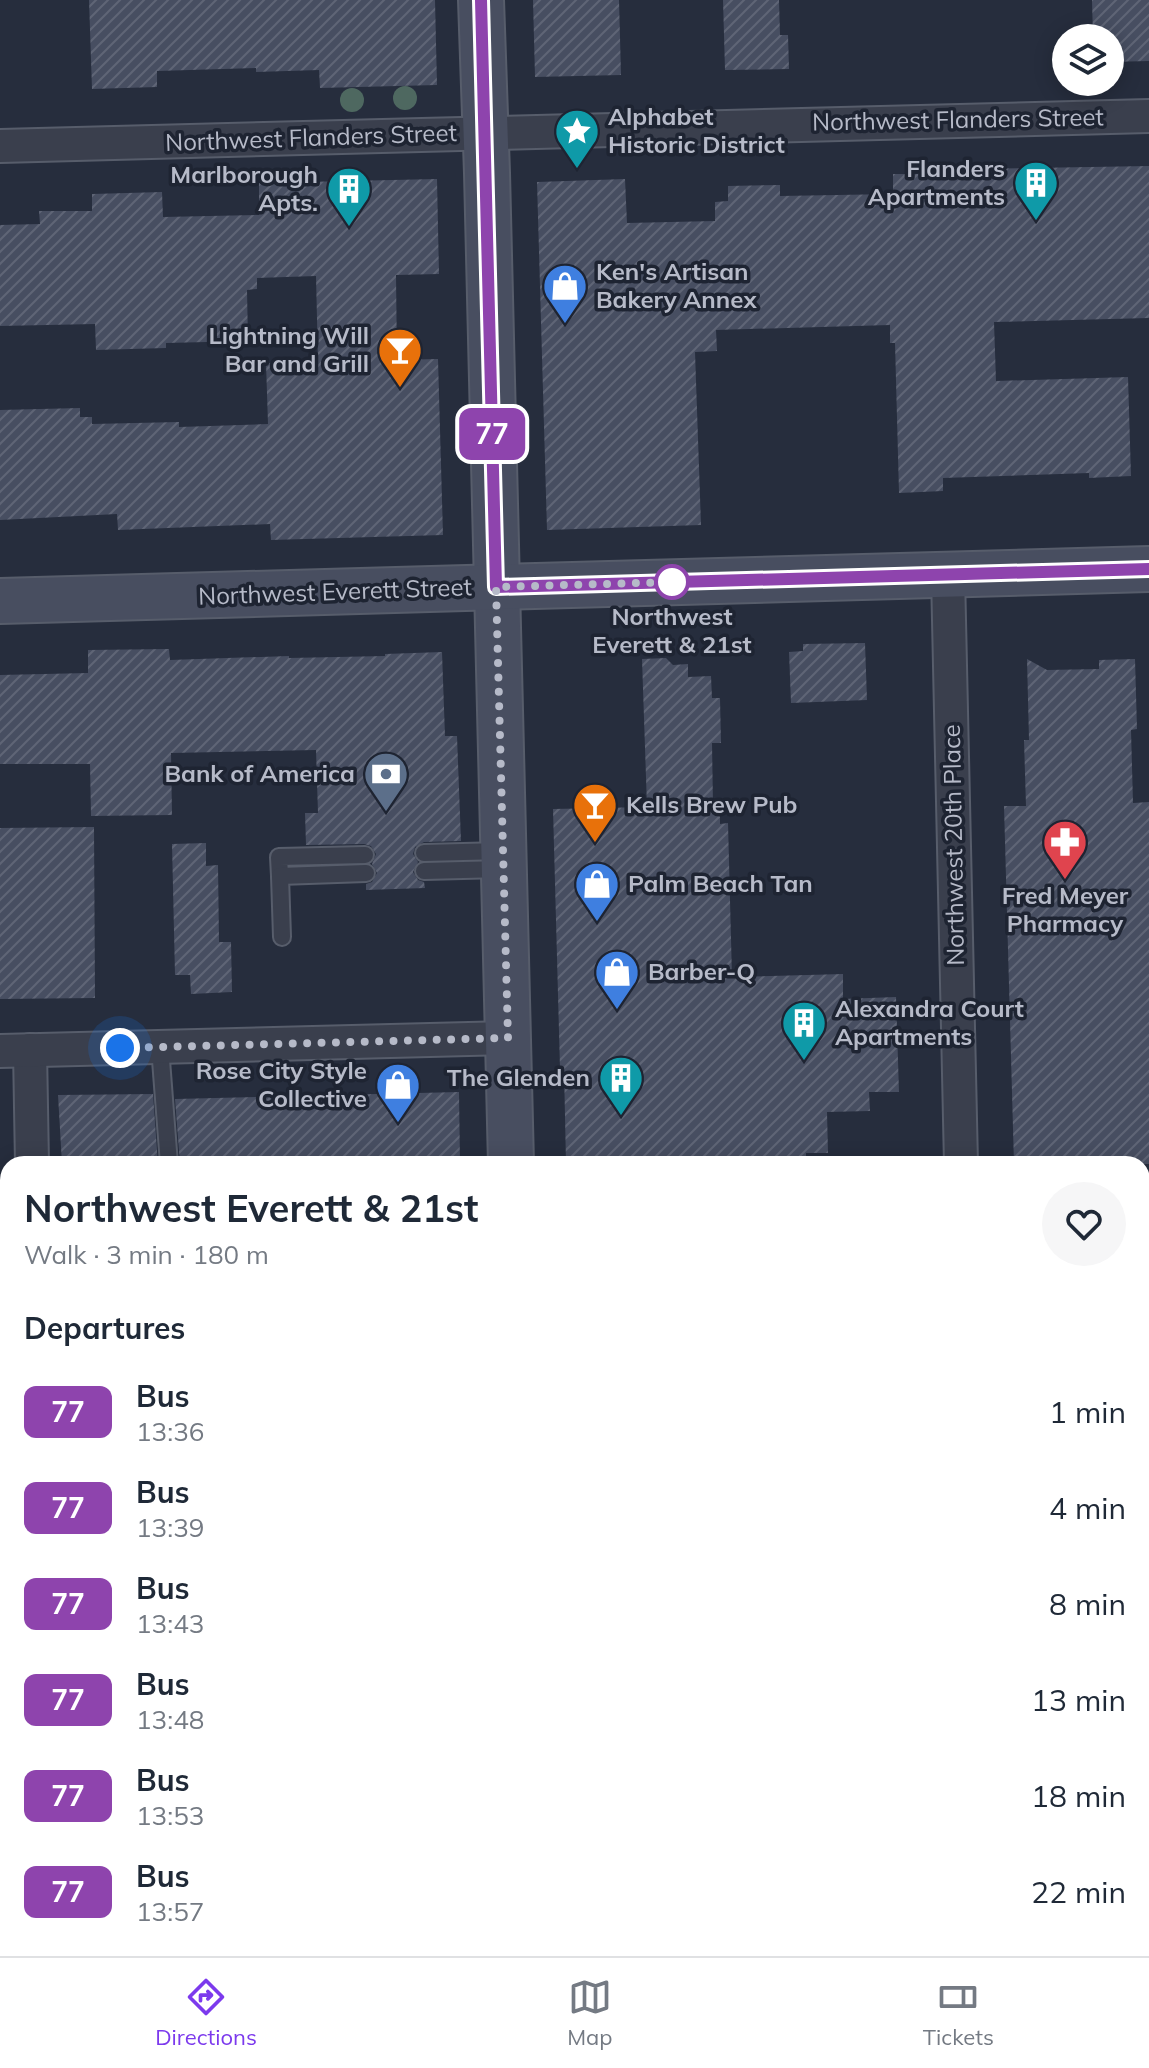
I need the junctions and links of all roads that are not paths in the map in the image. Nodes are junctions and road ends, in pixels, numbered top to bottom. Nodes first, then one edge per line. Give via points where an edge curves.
1 (481, 0) edge
2 (1149, 116) edge
3 (486, 133) junction
4 (0, 146) edge
5 (1149, 569) edge
6 (948, 575) junction
7 (496, 587) junction
8 (0, 601) edge
9 (424, 853) dead end
10 (365, 855) dead end
11 (503, 860) junction
12 (424, 871) dead end
13 (366, 873) dead end
14 (280, 876) junction
15 (282, 937) dead end
16 (508, 1038) junction
17 (160, 1047) junction
18 (15, 1051) edge
19 (31, 1156) edge
20 (168, 1156) edge
21 (511, 1156) edge
22 (961, 1156) edge

1 - 3 street
2 - 3 street, Northwest Flanders Street
3 - 4 street, Northwest Flanders Street
3 - 7 street
5 - 6 street, Northwest Everett Street
6 - 7 street, Northwest Everett Street
6 - 22 street, Northwest 20th Place
7 - 8 street, Northwest Everett Street
7 - 11 street
9 - 11 lane
10 - 14 lane via 279,857
11 - 12 lane
11 - 16 street
13 - 14 lane
14 - 15 lane
16 - 17 street
16 - 21 street
17 - 18 street
17 - 20 lane
18 - 19 street

